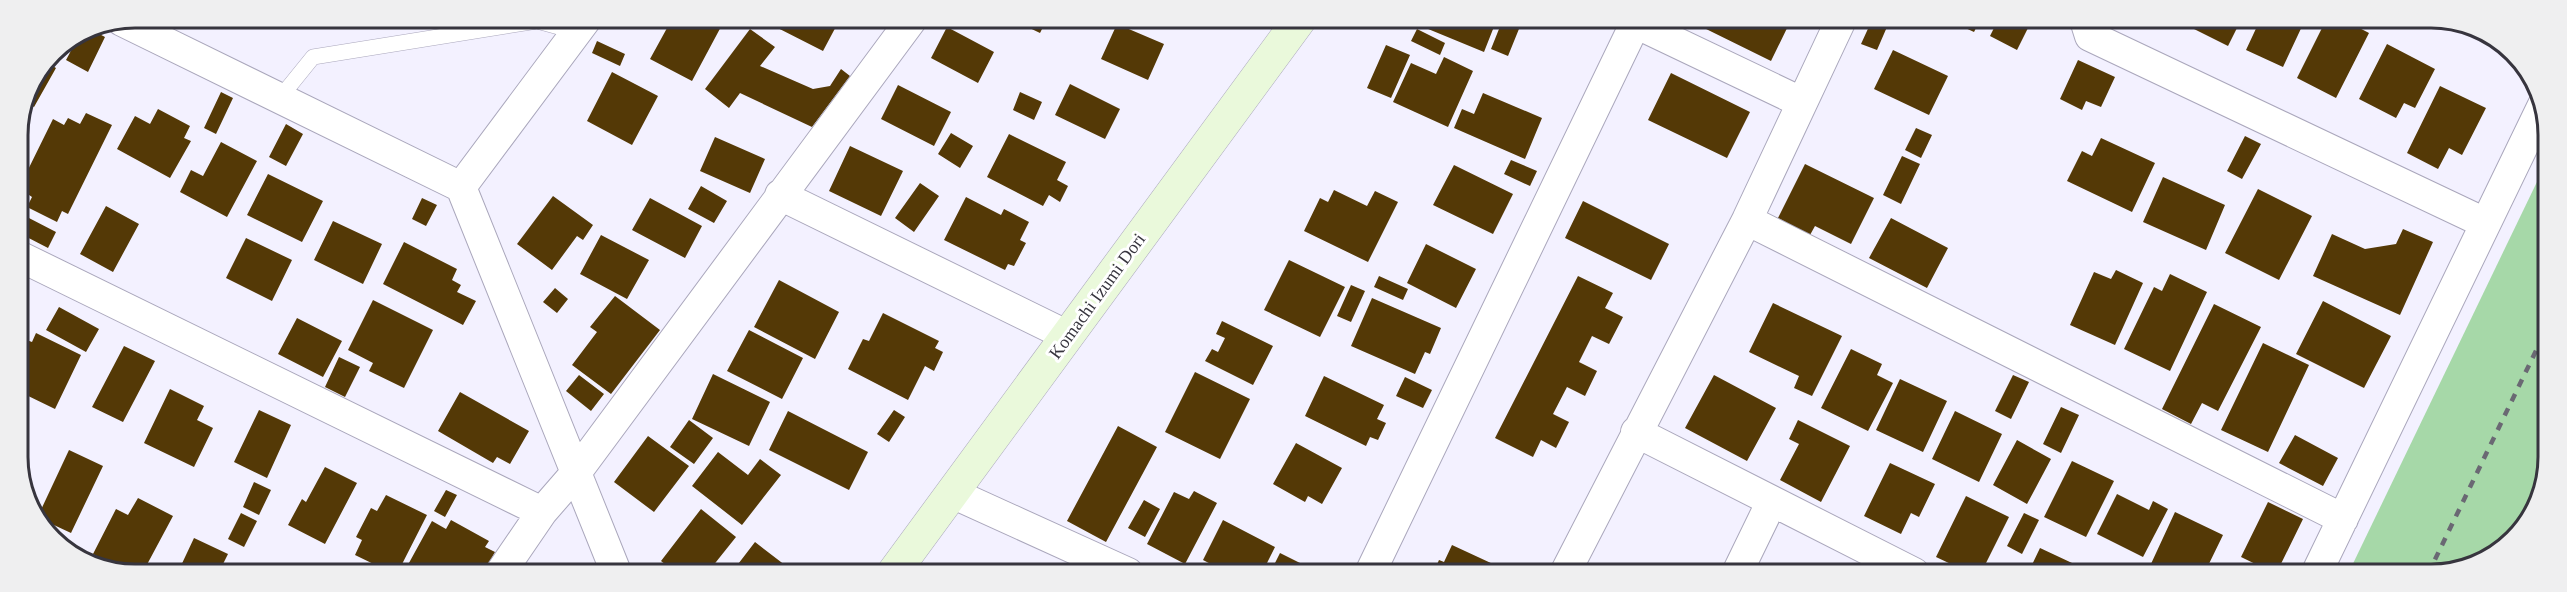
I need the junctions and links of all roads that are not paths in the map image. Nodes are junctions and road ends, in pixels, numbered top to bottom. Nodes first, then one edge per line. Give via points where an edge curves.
1 (1293, 28) edge
2 (1628, 28) edge
3 (1644, 28) edge
4 (1837, 28) edge
5 (2088, 28) edge
6 (138, 29) edge
7 (488, 29) edge
8 (579, 29) edge
9 (905, 29) edge
10 (279, 99) junction
11 (1801, 102) junction
12 (2536, 118) edge
13 (461, 187) junction
14 (780, 195) junction
15 (1747, 220) junction
16 (2486, 223) junction
17 (29, 261) edge
18 (1068, 336) junction
19 (1636, 432) junction
20 (575, 474) junction
21 (952, 493) junction
22 (1772, 501) junction
23 (542, 512) junction
24 (2343, 519) junction
25 (1375, 563) edge
26 (1571, 563) edge
27 (1742, 563) edge
28 (1895, 563) edge
29 (2321, 563) edge
30 (507, 564) edge
31 (613, 564) edge
32 (900, 564) edge
33 (1107, 564) edge

1 - 18 street, Komachi Izumi Dori
2 - 25 street
3 - 11 street
4 - 11 street
5 - 16 street via 2090,36
6 - 10 street
7 - 10 lane via 313,57
8 - 13 street
9 - 14 street
10 - 13 street
11 - 15 street
12 - 16 street
13 - 20 street
14 - 18 street
14 - 20 street
15 - 19 street
15 - 24 street
16 - 24 street
17 - 23 street
18 - 21 street, Komachi Izumi Dori
19 - 22 street
19 - 26 street
20 - 23 street
20 - 31 street
21 - 32 street, Komachi Izumi Dori
21 - 33 street
22 - 27 street
22 - 28 street
23 - 30 street
24 - 29 street

